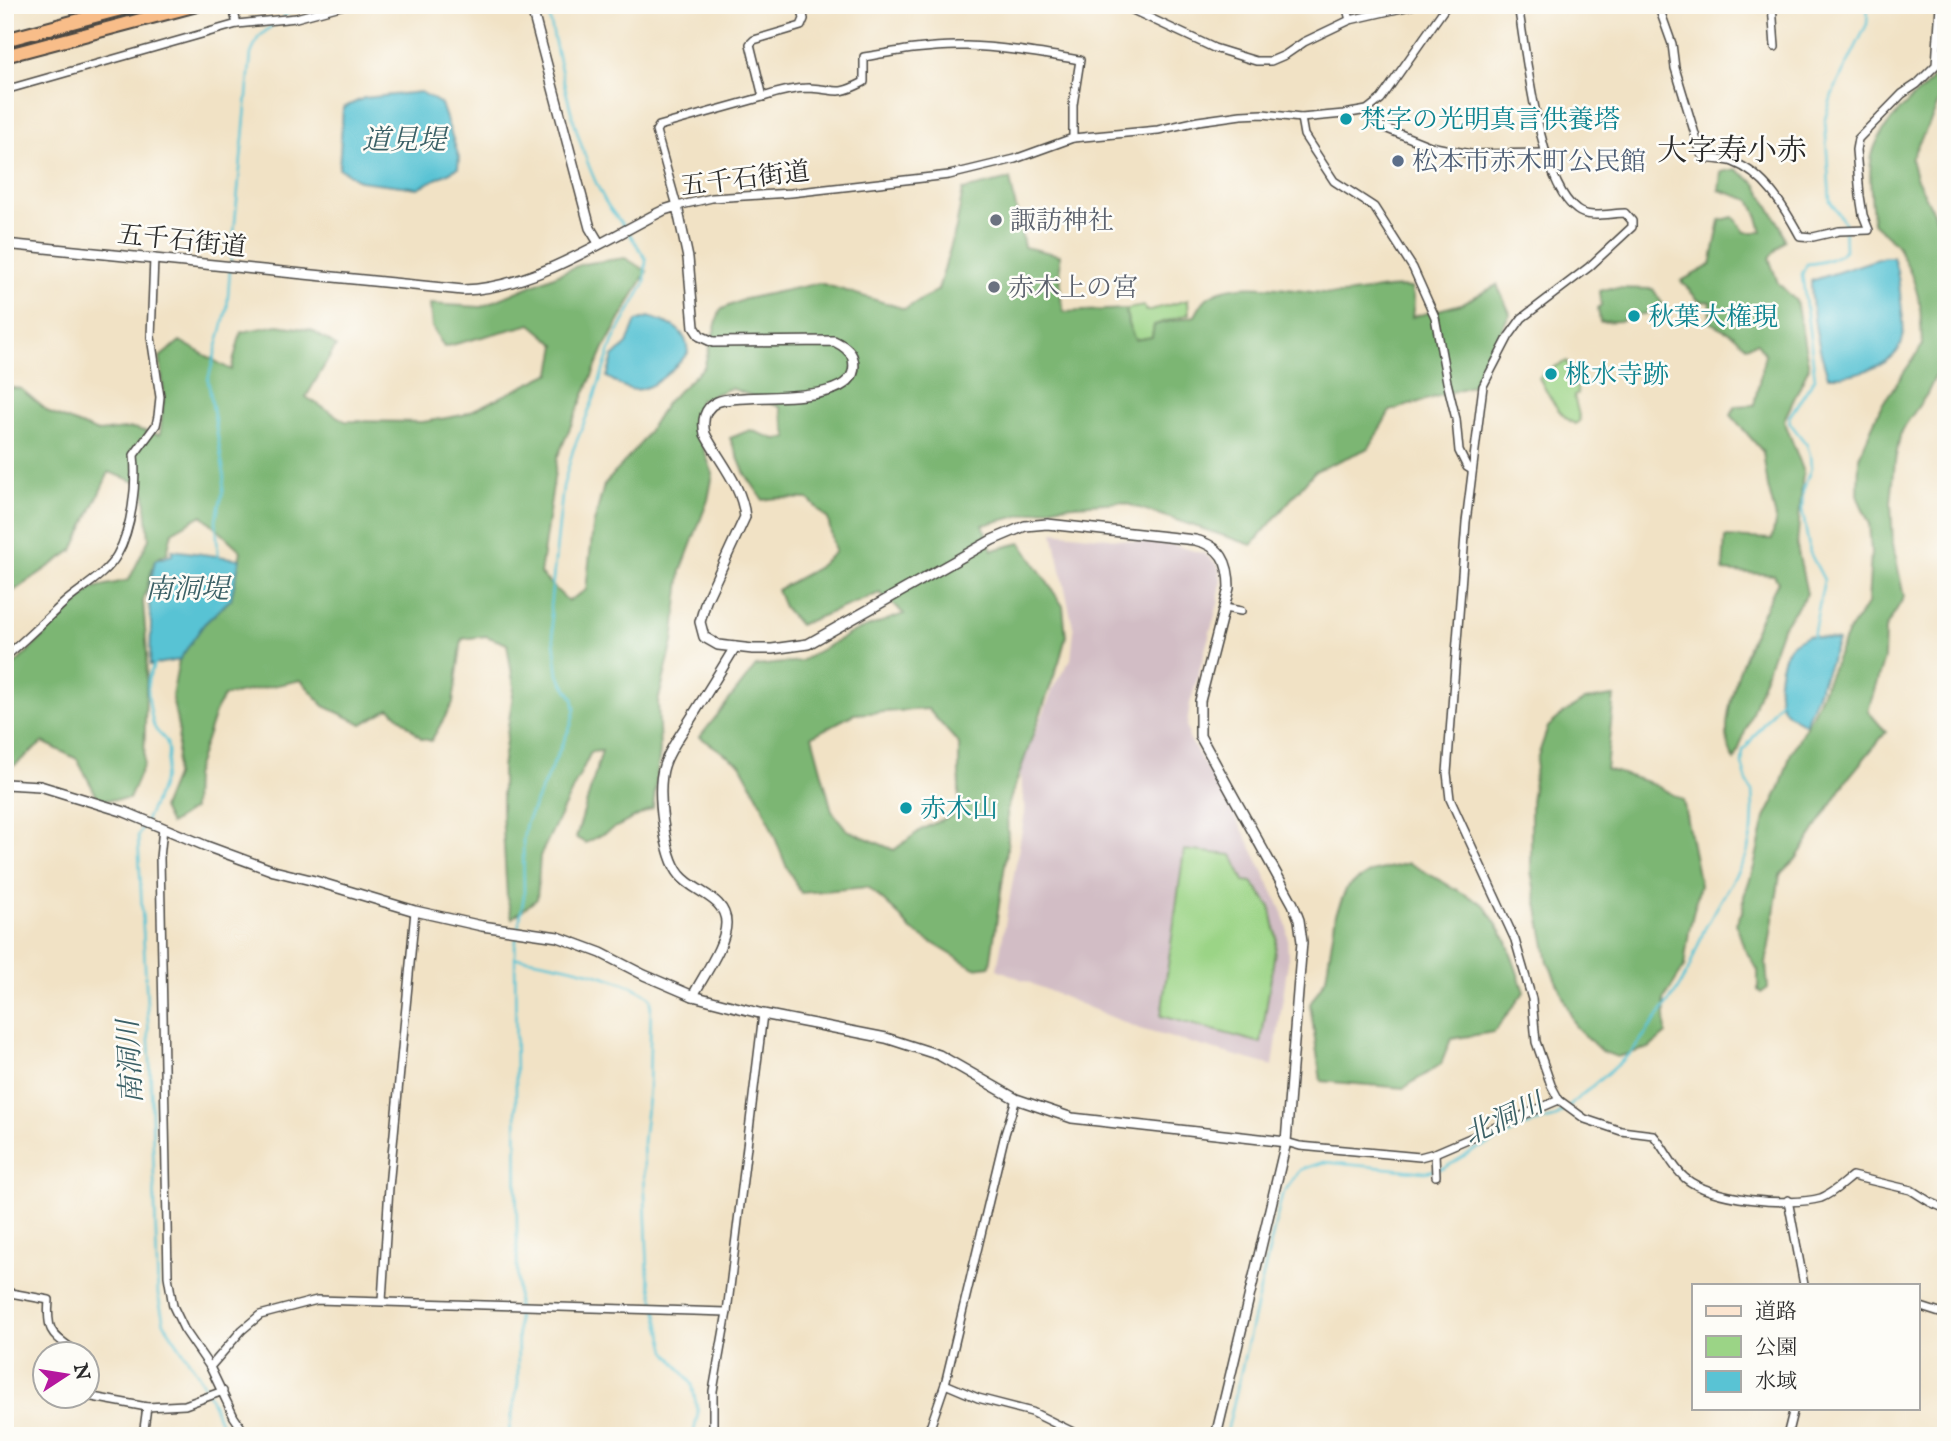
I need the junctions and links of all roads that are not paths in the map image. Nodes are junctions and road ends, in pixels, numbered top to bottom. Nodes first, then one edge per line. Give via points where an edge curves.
1 (13, 5) edge
2 (136, 5) edge
3 (197, 5) edge
4 (344, 5) edge
5 (531, 5) edge
6 (801, 5) edge
7 (1070, 5) edge
8 (1122, 5) edge
9 (1346, 5) edge
10 (1415, 5) edge
11 (1447, 5) edge
12 (1517, 5) edge
13 (1658, 5) edge
14 (1772, 5) edge
15 (1940, 5) edge
16 (5, 7) edge
17 (233, 8) dead end
18 (1088, 12) dead end
19 (1350, 20) junction
20 (237, 24) junction
21 (5, 40) edge
22 (1775, 47) dead end
23 (5, 56) edge
24 (5, 90) edge
25 (763, 97) junction
26 (1367, 110) junction
27 (1301, 118) junction
28 (1073, 138) junction
29 (1546, 153) junction
30 (677, 206) junction
31 (599, 243) junction
32 (5, 244) edge
33 (154, 258) junction
34 (1472, 470) junction
35 (1225, 608) junction
36 (1241, 611) dead end
37 (735, 648) junction
38 (5, 657) edge
39 (5, 784) edge
40 (163, 828) junction
41 (415, 911) junction
42 (693, 996) junction
43 (763, 1014) junction
44 (1016, 1099) junction
45 (1559, 1100) junction
46 (1286, 1142) junction
47 (1435, 1153) junction
48 (1436, 1176) dead end
49 (1788, 1200) junction
50 (1946, 1209) edge
51 (1804, 1284) edge
52 (5, 1292) edge
53 (382, 1301) junction
54 (1920, 1307) edge
55 (727, 1312) junction
56 (1946, 1315) edge
57 (61, 1340) edge
58 (211, 1367) junction
59 (946, 1384) junction
60 (223, 1391) junction
61 (102, 1398) edge
62 (147, 1407) junction
63 (1794, 1410) edge
64 (143, 1436) edge
65 (247, 1436) edge
66 (713, 1436) edge
67 (924, 1436) edge
68 (1081, 1436) edge
69 (1216, 1436) edge
70 (1787, 1436) edge

1 - 16 main road
2 - 21 highway
3 - 23 highway
4 - 20 street via 288,19
5 - 31 street via 590,228
6 - 25 street via 801,26 750,44
7 - 18 street
8 - 19 street via 1214,48 1256,61 1285,55
9 - 19 street
10 - 19 street
11 - 26 street via 1381,99
12 - 29 street
13 - 15 street via 1701,154 1732,162 1755,176 1772,191 1800,236 1813,237 1870,230 1860,196 1858,139 1936,65
14 - 22 street
17 - 20 street
20 - 24 street
25 - 28 street via 810,88 840,93 864,82 864,57 909,49 966,46 1027,52 1080,60
25 - 30 street via 659,126 656,131
26 - 27 street, 五千石街道
26 - 29 street via 1375,124 1430,146 1479,154
27 - 28 street, 五千石街道 via 1241,115 1158,130
27 - 34 street via 1304,135 1334,181 1374,207 1413,268 1435,317 1459,451
28 - 30 street, 五千石街道 via 1015,159 949,175 712,198
29 - 34 street via 1559,189 1578,211 1625,213 1632,227 1522,318 1509,336 1483,386
30 - 31 street, 五千石街道
30 - 37 street via 688,258 691,313 700,336 713,342 834,341 853,359 850,377 837,388 726,400 709,408 705,416 705,434 737,488 745,517 700,622 704,637
31 - 33 street, 五千石街道 via 518,281 463,290
32 - 33 street, 五千石街道
33 - 38 street via 150,337 160,397 158,416 134,455 133,502 117,555
34 - 45 street via 1447,773 1450,799 1515,940 1532,999 1536,1042
35 - 36 street
35 - 37 street via 1227,562 1206,542 1047,524 1005,533 808,643 772,649
35 - 46 street via 1199,701 1199,736 1299,920 1302,942
37 - 42 street via 673,746 661,781 673,866 681,878 715,901 726,924
39 - 40 street via 40,786
40 - 41 street via 274,871
40 - 58 street via 168,1276 173,1306
41 - 42 street via 558,937
41 - 53 street
42 - 43 street
43 - 44 street via 887,1038 939,1055
43 - 55 street
44 - 46 street via 1072,1118
44 - 59 street
45 - 47 street
45 - 49 street via 1585,1119 1653,1135 1683,1176 1697,1186 1749,1200
46 - 47 street via 1369,1154 1420,1157
46 - 69 street
47 - 48 street
49 - 50 street via 1822,1198 1852,1176 1910,1190
49 - 51 street
52 - 57 street via 48,1300 46,1320
53 - 55 street
53 - 58 street via 317,1300 260,1315
54 - 56 street
55 - 66 street via 713,1391
58 - 60 street
59 - 67 street
59 - 68 street via 1032,1412
60 - 62 street via 185,1405
60 - 65 street
61 - 62 street
62 - 64 street
63 - 70 street

